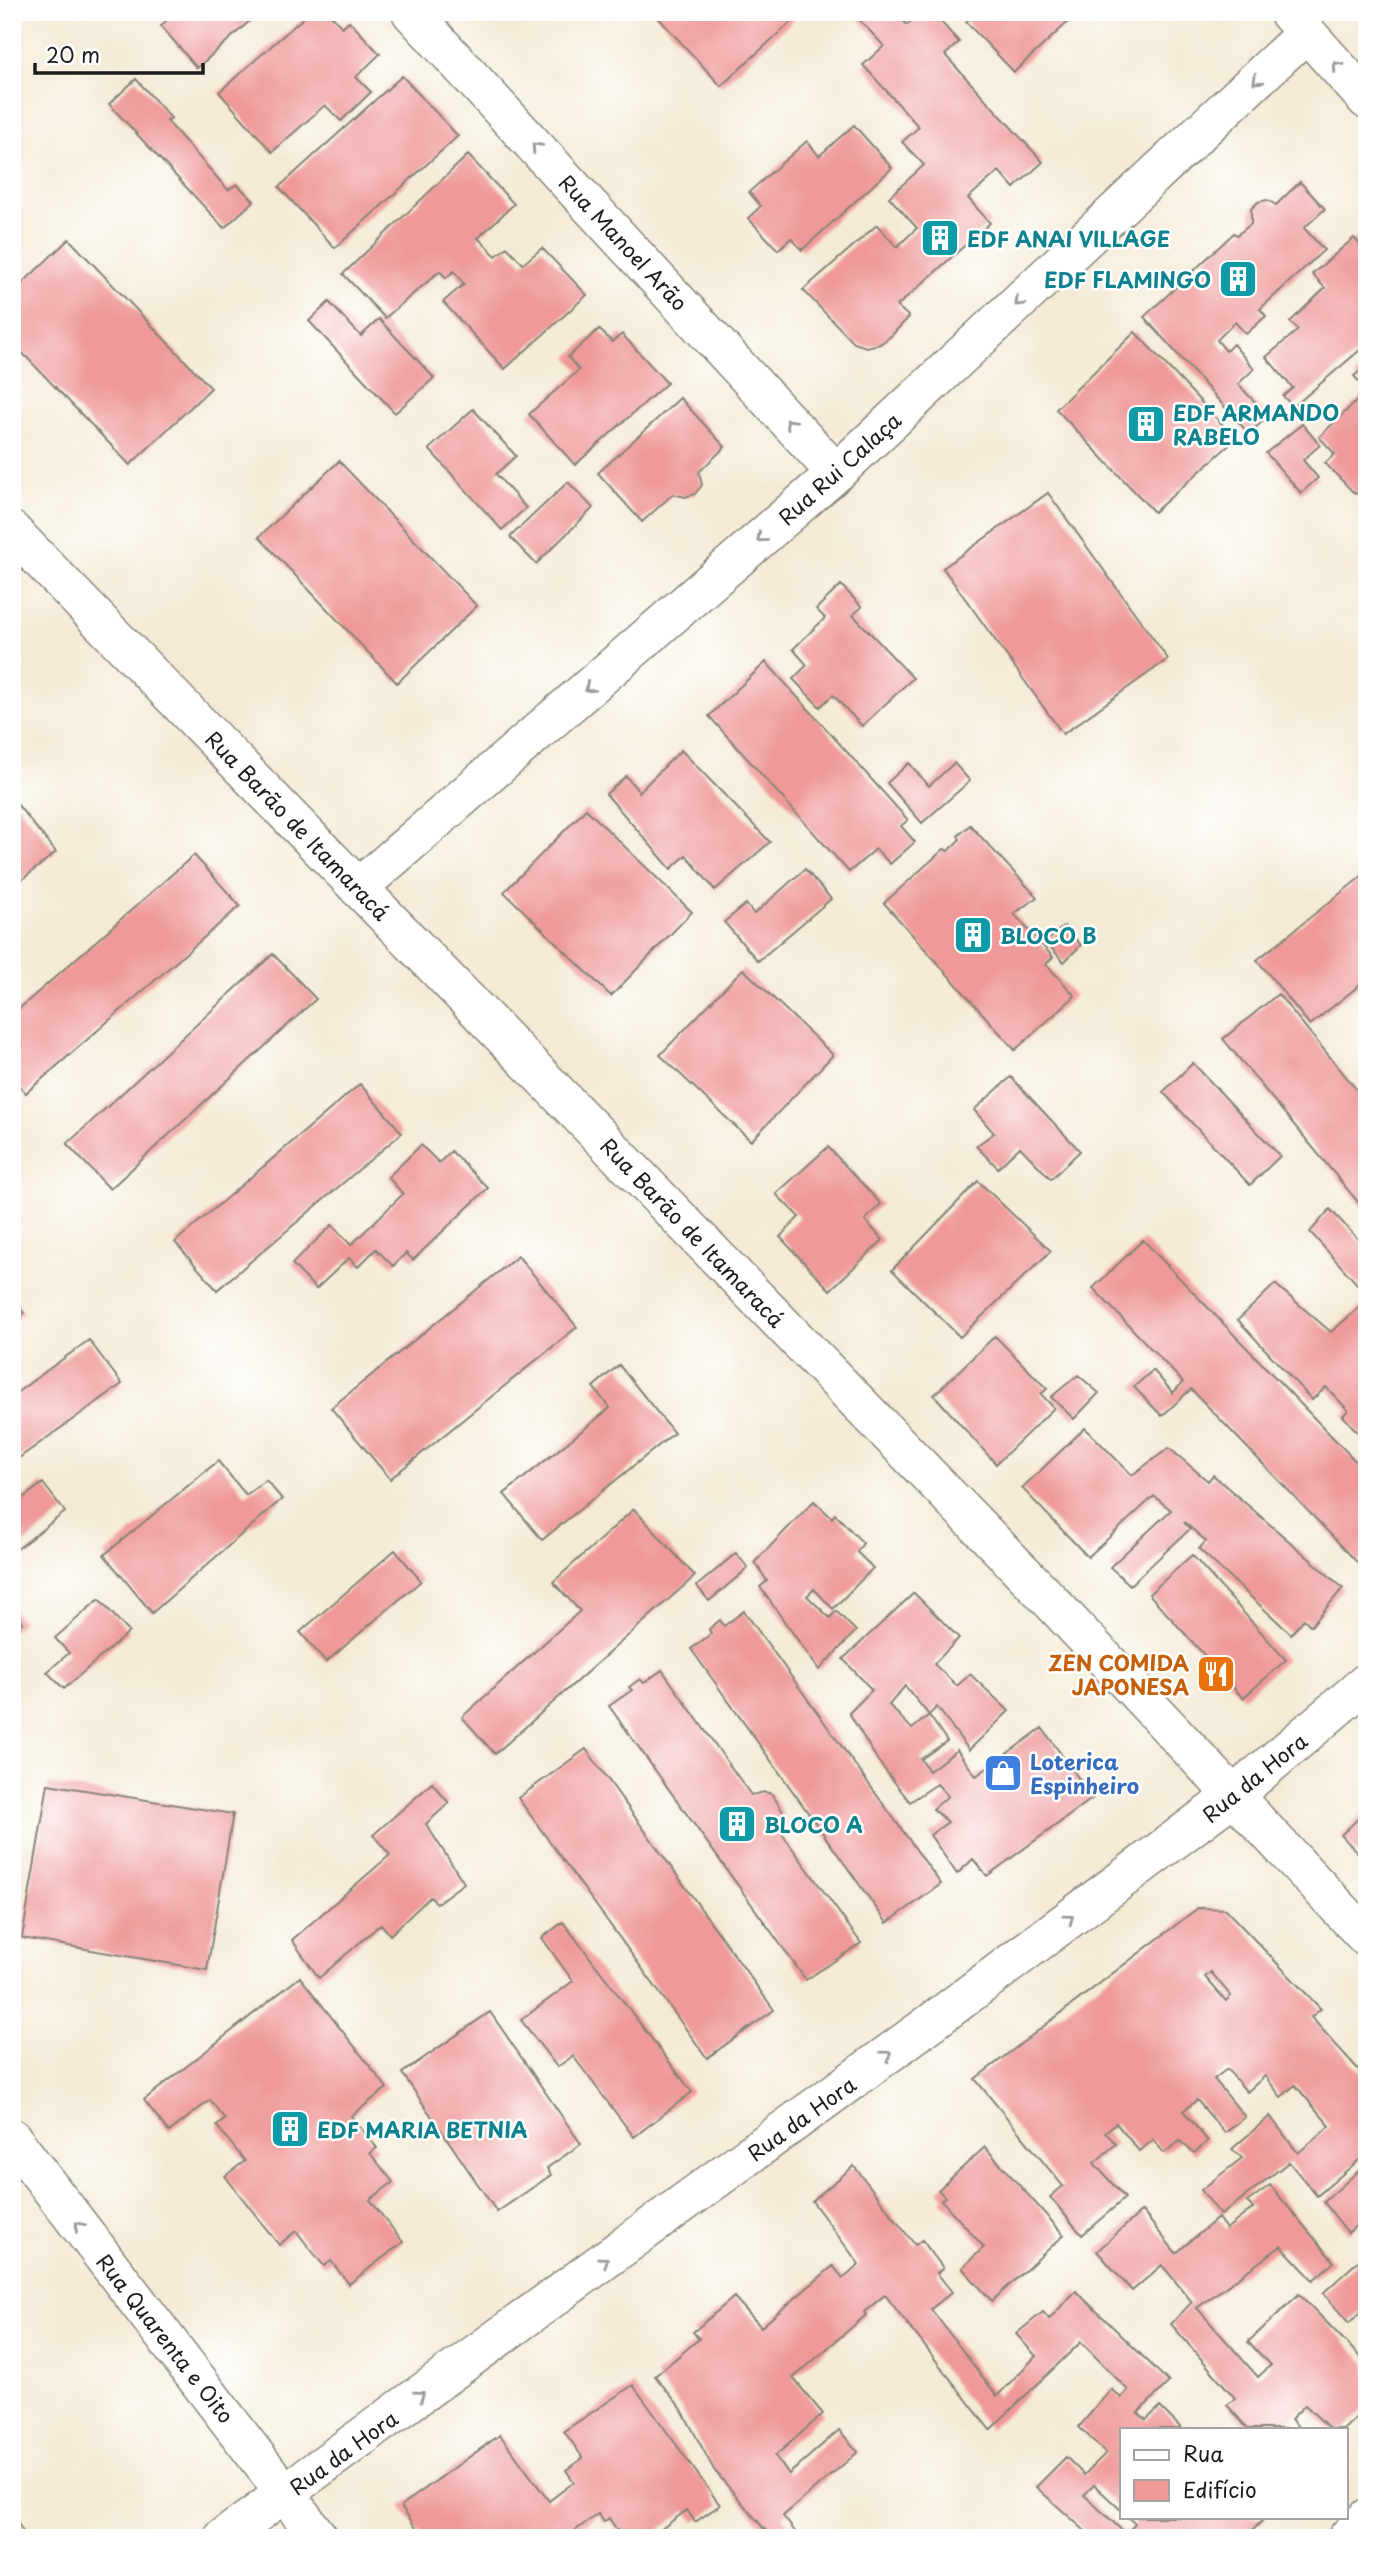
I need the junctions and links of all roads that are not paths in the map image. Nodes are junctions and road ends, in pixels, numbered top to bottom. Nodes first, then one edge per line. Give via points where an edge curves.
1 (411, 12) edge
2 (1297, 23) edge
3 (1367, 100) edge
4 (836, 473) junction
5 (12, 531) edge
6 (358, 888) junction
7 (1367, 1682) edge
8 (1233, 1796) junction
9 (1367, 1938) edge
10 (12, 2138) edge
11 (286, 2493) junction
12 (1367, 2518) edge
13 (223, 2538) edge
14 (319, 2538) edge
15 (1347, 2538) edge

4 -> 1 street, Rua Manoel Arão
3 -> 2 street
2 -> 4 street, Rua Rui Calaça
4 -> 6 street, Rua Rui Calaça
5 - 6 street, Rua Barão de Itamaracá
6 - 8 street, Rua Barão de Itamaracá via 1044,1594
7 - 8 street, Rua da Hora
8 - 9 street, Rua Barão de Itamaracá
11 -> 8 street, Rua da Hora via 928,2025
11 -> 10 street, Rua Quarenta e Oito
11 - 13 street, Rua da Hora
11 - 14 street, Rua Quarenta e Oito
12 - 15 street

